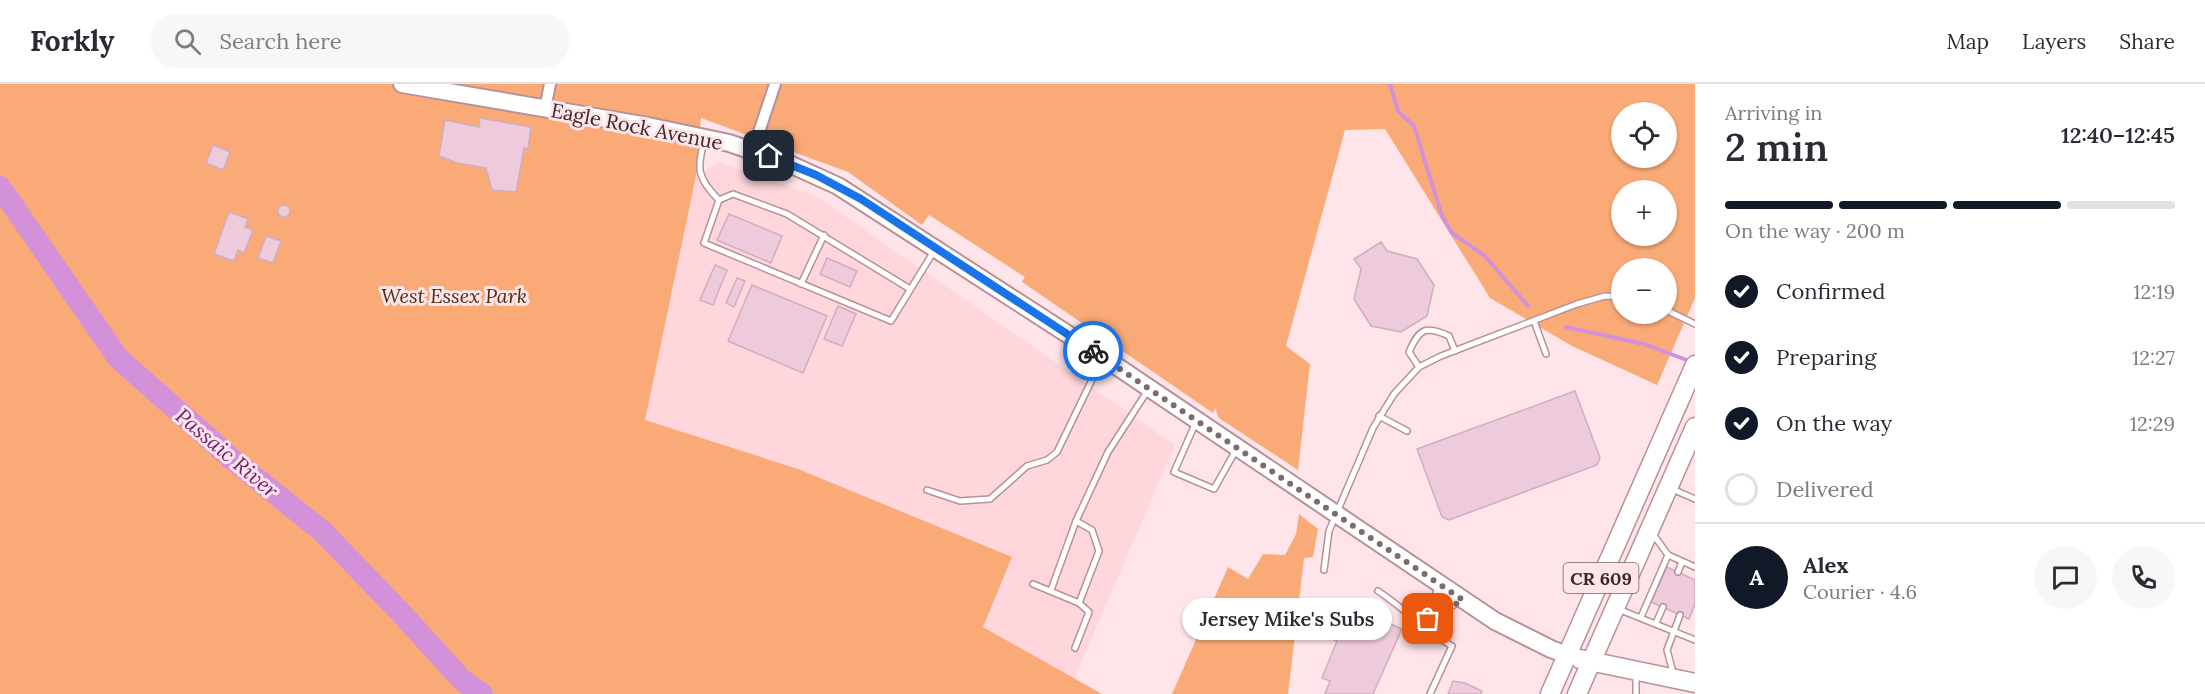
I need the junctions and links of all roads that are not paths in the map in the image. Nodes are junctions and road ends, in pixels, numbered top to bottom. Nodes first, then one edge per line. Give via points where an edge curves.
1 (402, 84) edge
2 (550, 84) edge
3 (775, 84) edge
4 (545, 109) junction
5 (705, 137) junction
6 (753, 150) junction
7 (719, 200) junction
8 (824, 235) junction
9 (936, 248) junction
10 (801, 284) junction
11 (910, 289) junction
12 (1611, 297) edge
13 (1677, 315) edge
14 (1534, 321) junction
15 (1695, 324) edge
16 (1455, 351) junction
17 (1546, 354) dead end
18 (1103, 357) junction
19 (1419, 367) junction
20 (1694, 368) edge
21 (1149, 388) junction
22 (1379, 416) junction
23 (1197, 421) junction
24 (1695, 428) edge
25 (1407, 431) dead end
26 (1237, 447) junction
27 (1668, 487) junction
28 (927, 490) dead end
29 (1694, 498) edge
30 (1336, 513) junction
31 (1076, 521) junction
32 (1649, 528) junction
33 (1668, 555) junction
34 (1682, 562) junction
35 (1695, 567) edge
36 (1324, 570) dead end
37 (1678, 572) dead end
38 (1033, 584) dead end
39 (1438, 584) junction
40 (1051, 590) junction
41 (1378, 591) dead end
42 (1463, 600) junction
43 (1079, 603) junction
44 (1663, 607) dead end
45 (1615, 608) junction
46 (1680, 615) dead end
47 (1641, 617) junction
48 (1428, 619) junction
49 (1656, 623) junction
50 (1424, 628) junction
51 (1673, 631) junction
52 (1695, 640) edge
53 (1075, 648) dead end
54 (1567, 655) junction
55 (1592, 663) junction
56 (1636, 672) junction
57 (1683, 683) edge
58 (1430, 694) edge
59 (1550, 694) edge
60 (1577, 694) edge
61 (1636, 694) edge

1 - 4 main road, Eagle Rock Avenue
2 - 4 street
3 - 6 street
4 - 5 main road, Eagle Rock Avenue
5 - 6 main road, Eagle Rock Avenue
5 - 7 lane via 700,177
6 - 9 main road, Eagle Rock Avenue via 838,186
7 - 8 lane via 733,194 787,214
7 - 10 lane via 704,243
8 - 10 lane
8 - 11 lane
9 - 11 lane
9 - 18 main road, Eagle Rock Avenue
10 - 11 lane via 891,321
12 - 14 lane via 1592,298
13 - 15 lane
14 - 16 lane
14 - 17 lane
16 - 19 lane
16 - 19 lane via 1449,336 1434,330 1421,332 1409,352
18 - 21 main road, Eagle Rock Avenue
18 - 28 lane via 1057,452 1047,460 1027,466 990,499 960,501
19 - 22 lane
20 - 54 main road, CR 609
21 - 23 main road, Eagle Rock Avenue
21 - 31 lane via 1108,452
22 - 25 lane
22 - 30 lane
23 - 26 main road, Eagle Rock Avenue
23 - 26 lane via 1174,472 1214,489
24 - 27 main road, CR 609
26 - 30 main road, Eagle Rock Avenue
27 - 29 lane
27 - 32 main road, CR 609
30 - 36 lane via 1325,547
30 - 39 main road, Eagle Rock Avenue
31 - 40 lane
31 - 43 lane via 1092,530 1099,551
32 - 33 lane
32 - 45 main road, CR 609
33 - 34 lane
33 - 47 lane
34 - 35 lane
34 - 37 lane
38 - 40 lane
39 - 42 main road, Eagle Rock Avenue
39 - 48 lane
40 - 43 lane
41 - 50 lane
42 - 48 lane
42 - 54 main road, Eagle Rock Avenue via 1495,621
43 - 53 lane via 1089,612
44 - 49 lane
45 - 47 lane
45 - 55 main road, CR 609
46 - 51 lane
47 - 49 lane
48 - 50 lane
49 - 51 lane
50 - 58 lane via 1452,646
51 - 52 lane
51 - 57 lane via 1667,650
54 - 55 main road, Eagle Rock Avenue
54 - 59 main road, CR 609
55 - 56 main road, Eagle Rock Avenue
55 - 60 main road, CR 609
56 - 57 main road, Eagle Rock Avenue
56 - 61 lane

